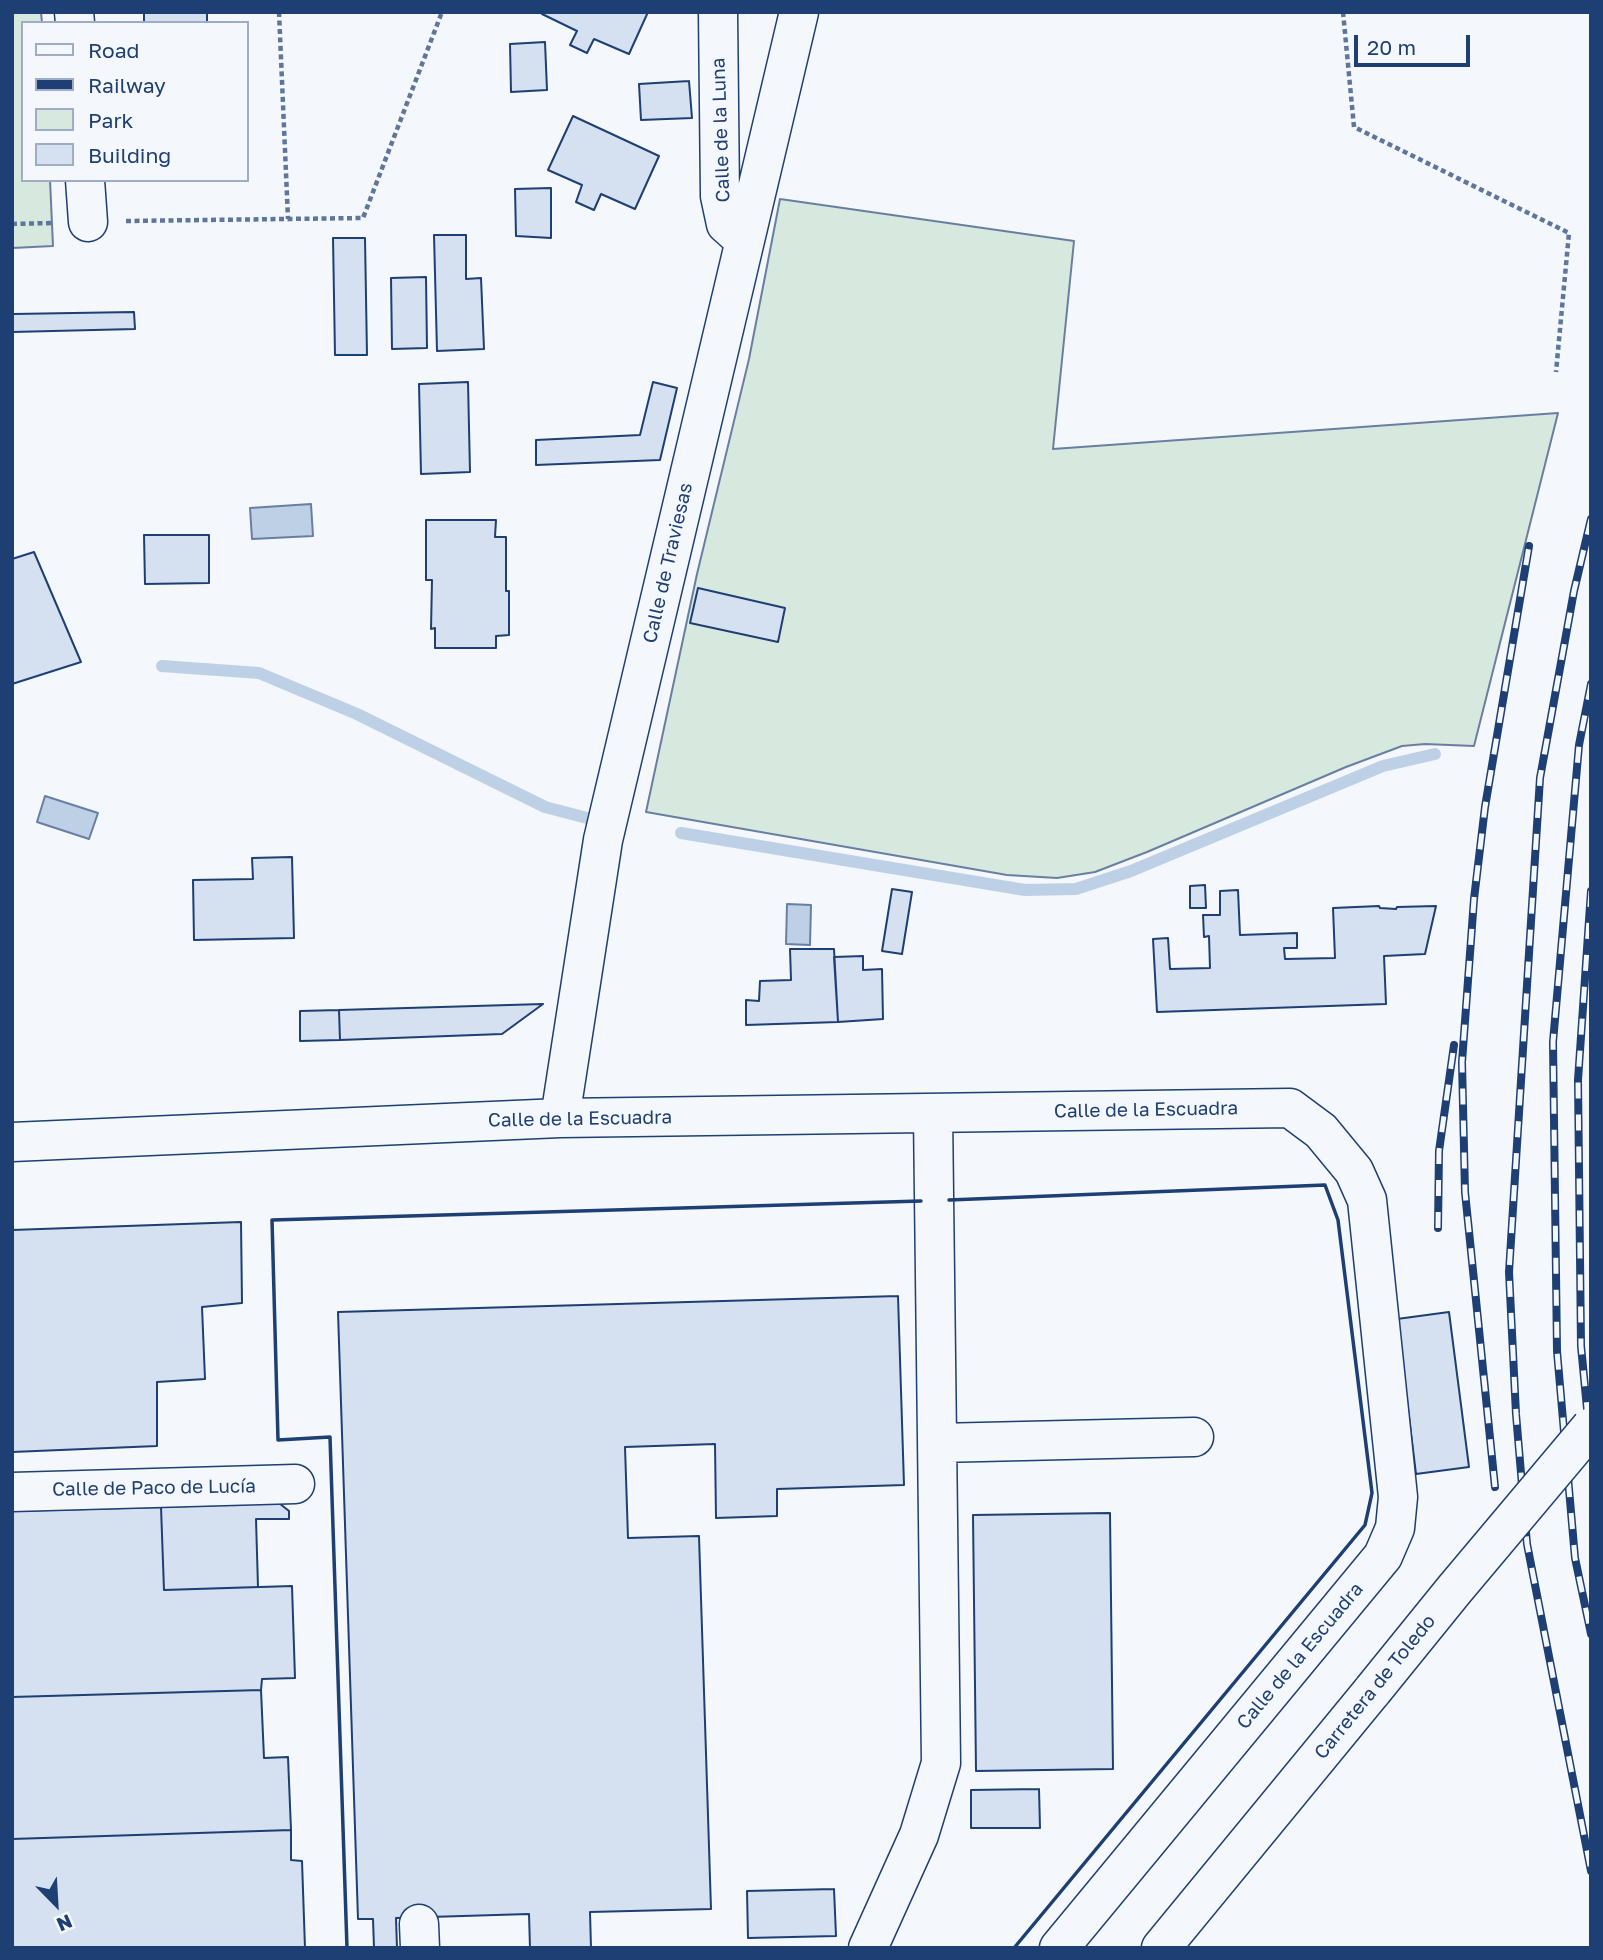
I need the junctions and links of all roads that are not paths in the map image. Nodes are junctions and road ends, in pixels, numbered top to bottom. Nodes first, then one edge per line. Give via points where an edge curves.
1 (718, 12) edge
2 (799, 12) edge
3 (85, 182) edge
4 (88, 222) road end
5 (744, 240) junction
6 (933, 1114) junction
7 (560, 1118) junction
8 (12, 1142) edge
9 (1591, 1427) edge
10 (1194, 1437) dead end
11 (938, 1443) junction
12 (295, 1484) dead end
13 (12, 1492) edge
14 (868, 1948) edge
15 (1059, 1948) edge
16 (1161, 1948) edge

1 - 5 street, Calle de la Luna via 720,195 726,225
2 - 5 street, Calle de Traviesas
3 - 4 street
5 - 7 street, Calle de Traviesas via 603,840
6 - 7 street, Calle de la Escuadra
6 - 11 street
6 - 15 street, Calle de la Escuadra via 1290,1108 1321,1131 1354,1171 1367,1200 1398,1497 1395,1528 1383,1556
7 - 8 street, Calle de la Escuadra
9 - 16 street, Carretera de Toledo, bridge
10 - 11 street
11 - 14 street via 941,1763 919,1835
12 - 13 street, Calle de Paco de Lucía

